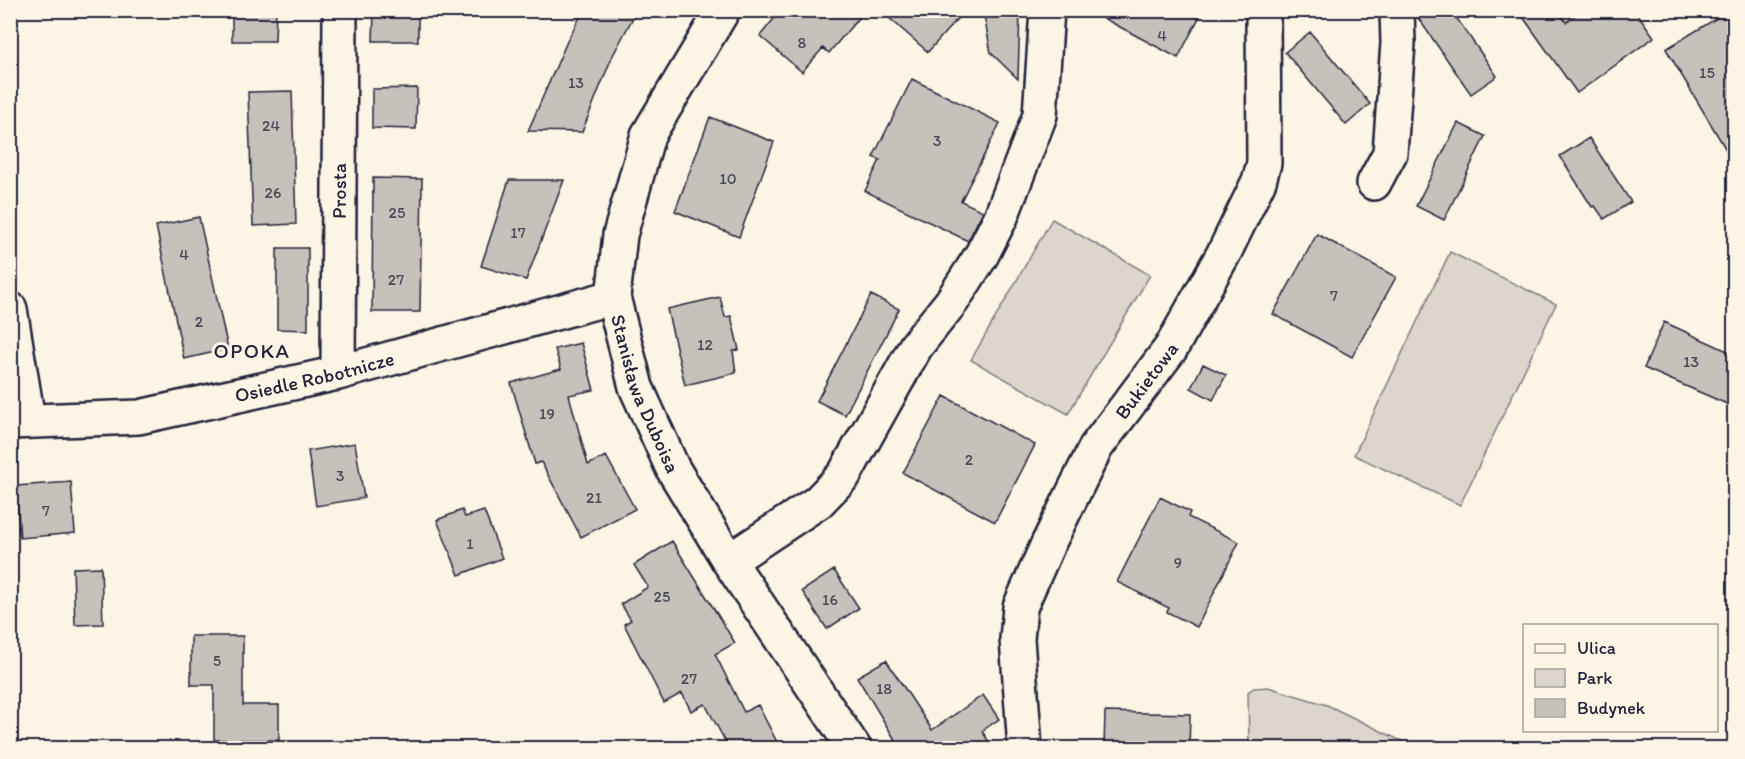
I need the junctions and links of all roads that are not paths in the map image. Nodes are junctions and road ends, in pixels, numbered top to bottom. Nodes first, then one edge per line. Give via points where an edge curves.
1 (340, 10) edge
2 (723, 10) edge
3 (1047, 10) edge
4 (1263, 10) edge
5 (1397, 10) edge
6 (1374, 183) dead end
7 (613, 297) junction
8 (10, 309) edge
9 (338, 372) junction
10 (19, 421) edge
11 (729, 561) junction
12 (855, 748) edge
13 (1025, 748) edge

1 - 9 street, Prosta
2 - 7 street, Stanisława Duboisa via 648,135 620,235
3 - 11 street via 1040,115 1001,217 981,256 916,346 844,475 818,502
4 - 13 street, Bukietowa via 1264,163 1259,181 1171,348 1096,447 1020,607 1017,639
5 - 6 street via 1390,153
7 - 9 street, Osiedle Robotnicze
7 - 11 street, Stanisława Duboisa via 636,387 673,469
8 - 10 street
9 - 10 street, Osiedle Robotnicze via 139,417
11 - 12 street, Stanisława Duboisa

